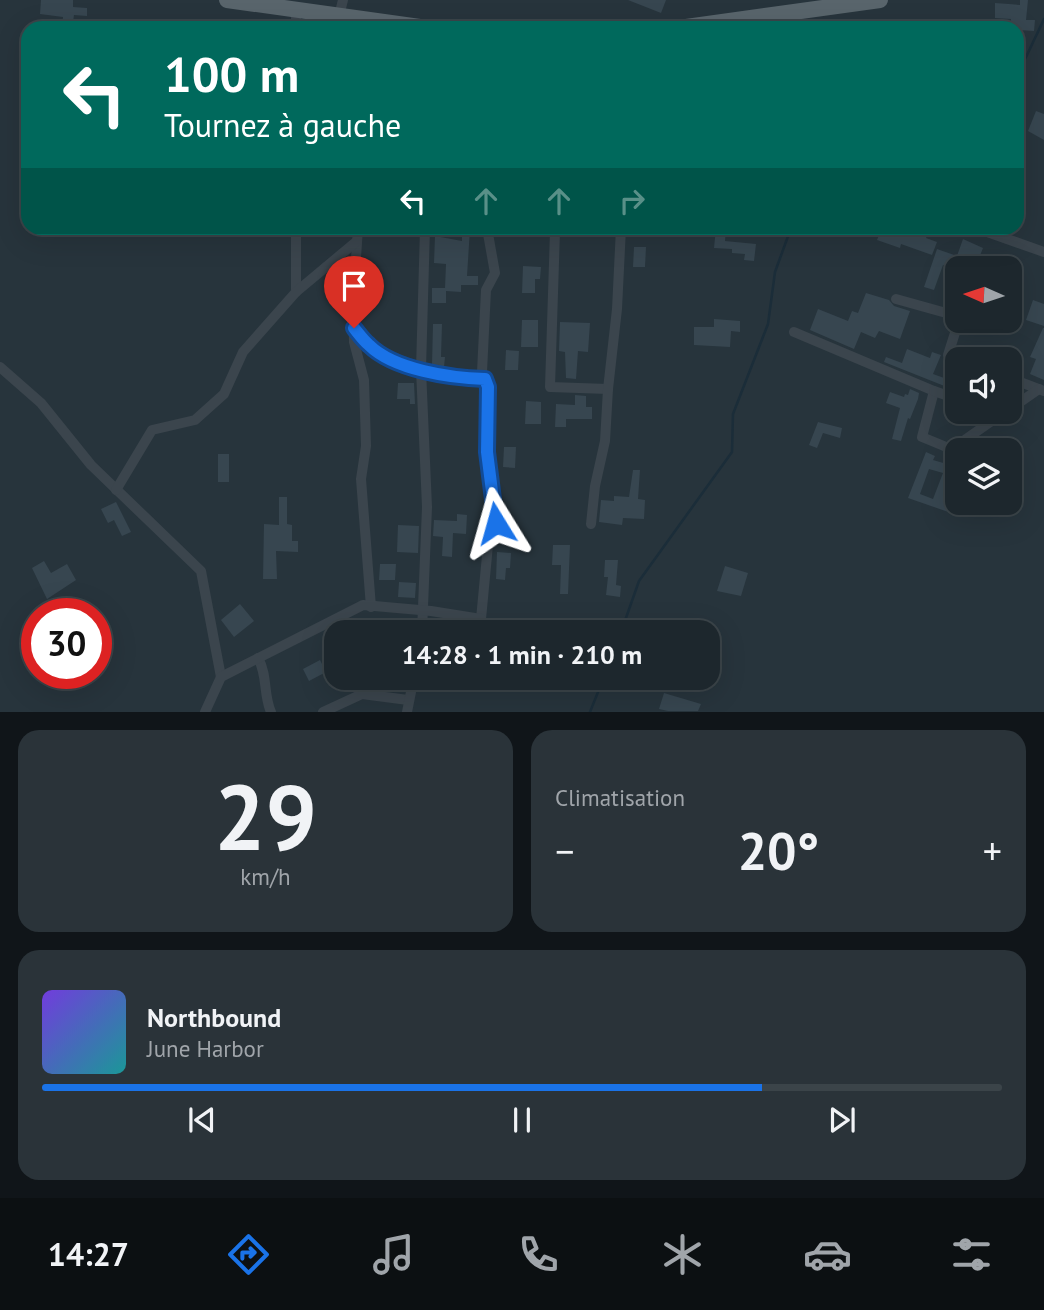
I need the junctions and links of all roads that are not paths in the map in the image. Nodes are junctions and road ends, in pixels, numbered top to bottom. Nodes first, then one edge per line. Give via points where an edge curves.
1 (227, 0) edge
2 (880, 0) edge
3 (844, 2) edge
4 (341, 8) edge
5 (296, 10) junction
6 (296, 21) edge
7 (374, 21) edge
8 (725, 21) edge
9 (296, 235) edge
10 (357, 235) edge
11 (425, 235) edge
12 (488, 235) edge
13 (555, 235) edge
14 (621, 235) edge
15 (996, 235) edge
16 (356, 241) junction
17 (1044, 252) edge
18 (296, 292) junction
19 (896, 299) dead end
20 (945, 314) edge
21 (354, 328) junction
22 (794, 332) dead end
23 (0, 367) edge
24 (421, 369) junction
25 (485, 379) junction
26 (1022, 382) edge
27 (608, 389) junction
28 (1042, 390) edge
29 (934, 391) junction
30 (945, 395) edge
31 (1022, 401) edge
32 (986, 424) edge
33 (116, 490) junction
34 (591, 524) dead end
35 (371, 607) junction
36 (424, 611) junction
37 (481, 619) joint
38 (423, 620) edge
39 (258, 658) junction
40 (221, 677) junction
41 (411, 690) edge
42 (408, 700) junction
43 (205, 712) edge
44 (271, 712) edge
45 (323, 712) edge
46 (407, 712) edge

1 - 5 main road
2 - 3 main road
3 - 8 main road
4 - 5 main road
4 - 7 main road
5 - 6 street
9 - 18 street
10 - 16 street
11 - 24 street
12 - 25 street via 495,273 486,290
13 - 27 street via 550,387
14 - 27 street
15 - 17 street
16 - 18 street
16 - 21 street
18 - 33 street via 243,352 223,394 195,420 152,430
19 - 20 street
21 - 24 street via 384,357
21 - 35 street via 364,380 366,446 361,479
22 - 29 street
23 - 33 street via 41,403
24 - 25 street
24 - 36 street via 427,507
25 - 37 street via 487,452 496,523 488,545
26 - 28 street
27 - 34 street via 605,441
28 - 31 street
29 - 30 street
29 - 32 street via 922,437 956,451
33 - 40 street via 201,571
35 - 36 street
35 - 39 street via 363,605
36 - 37 street
36 - 38 street
39 - 40 street
39 - 44 street via 265,671
40 - 43 street
41 - 42 street
42 - 45 street via 362,694
42 - 46 street

